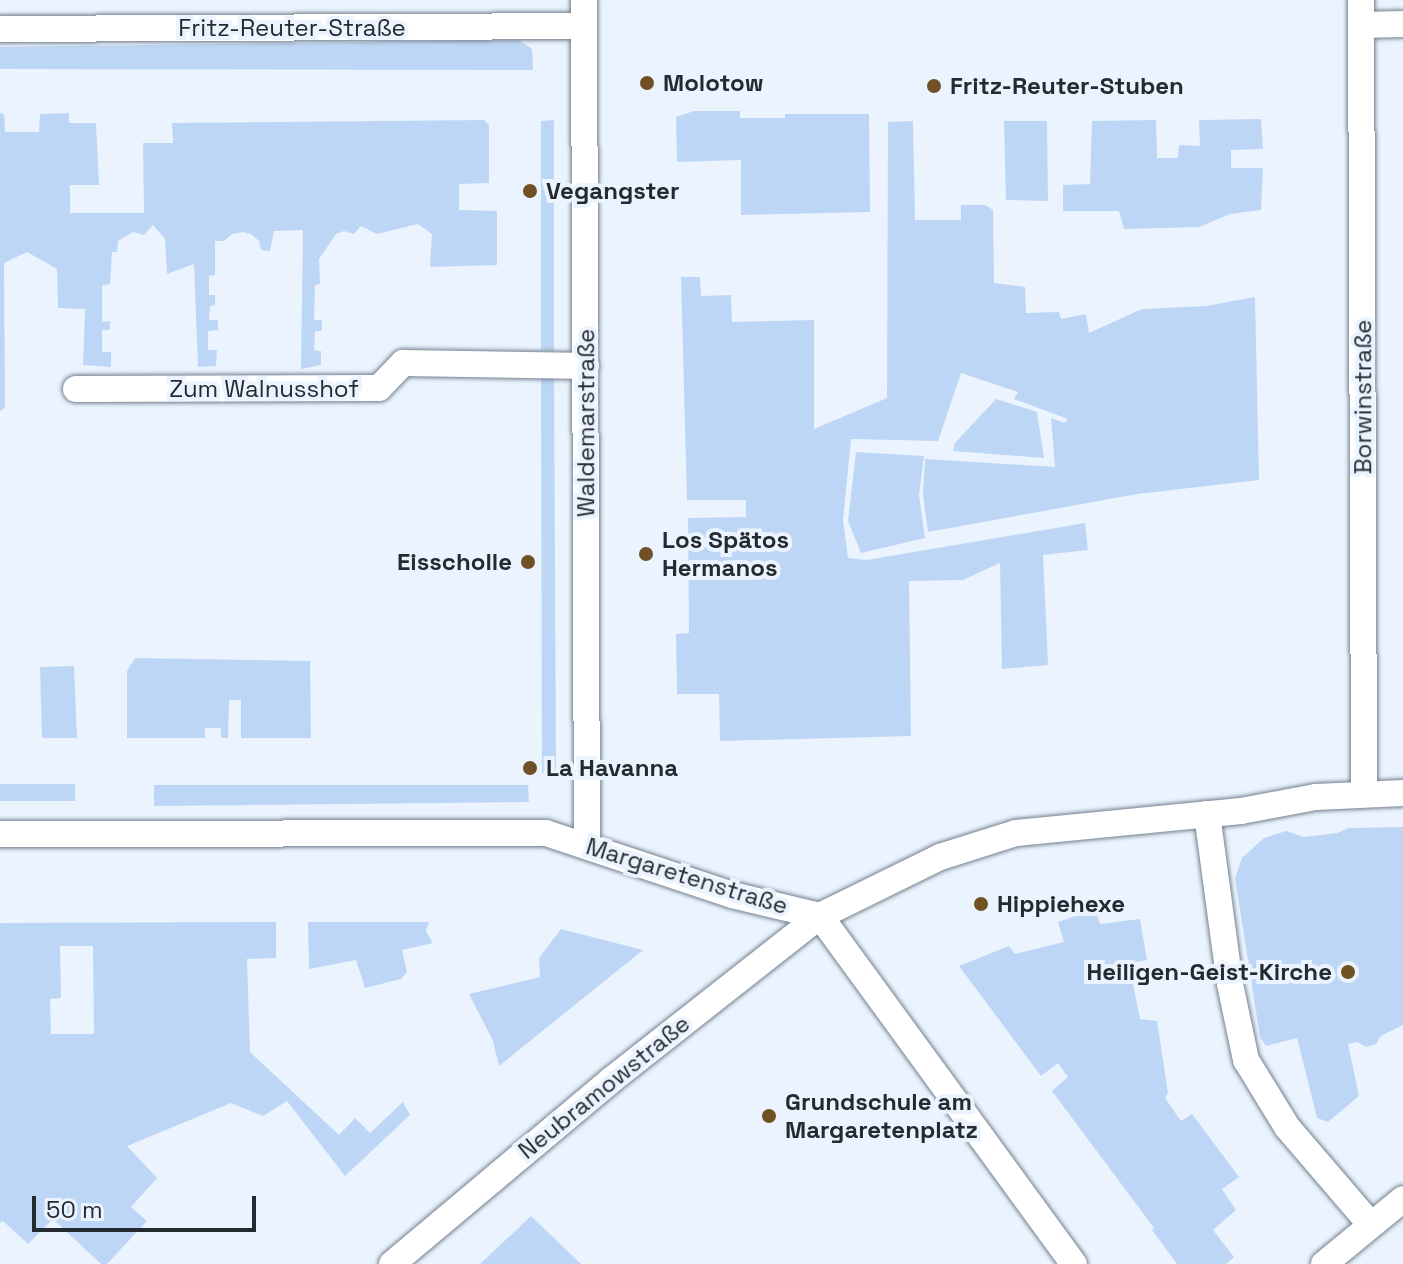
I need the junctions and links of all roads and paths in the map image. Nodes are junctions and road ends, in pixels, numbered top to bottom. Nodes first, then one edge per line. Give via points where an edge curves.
1 (1361, 12) edge
2 (584, 13) edge
3 (1403, 24) edge
4 (0, 29) edge
5 (586, 366) junction
6 (76, 389) dead end
7 (1403, 793) edge
8 (1364, 794) junction
9 (1207, 814) junction
10 (0, 834) edge
11 (587, 846) junction
12 (820, 916) junction
13 (1403, 1199) edge
14 (1371, 1225) junction
15 (401, 1261) edge
16 (1074, 1264) edge
17 (1324, 1264) edge

1 - 3 street
1 - 8 street, Borwinstraße
2 - 4 street, Fritz-Reuter-Straße
2 - 5 street, Waldemarstraße
5 - 6 street, Zum Walnusshof via 403,363 379,388
5 - 11 street, Waldemarstraße
7 - 8 street, Margaretenstraße
8 - 9 street, Margaretenstraße
9 - 12 street, Margaretenstraße via 1016,833 940,857
9 - 14 street via 1246,1060 1287,1127
10 - 11 street, Margaretenstraße via 546,833
11 - 12 street, Margaretenstraße via 732,895
12 - 15 street, Neubramowstraße via 610,1081
12 - 16 street
13 - 14 street
14 - 17 street

